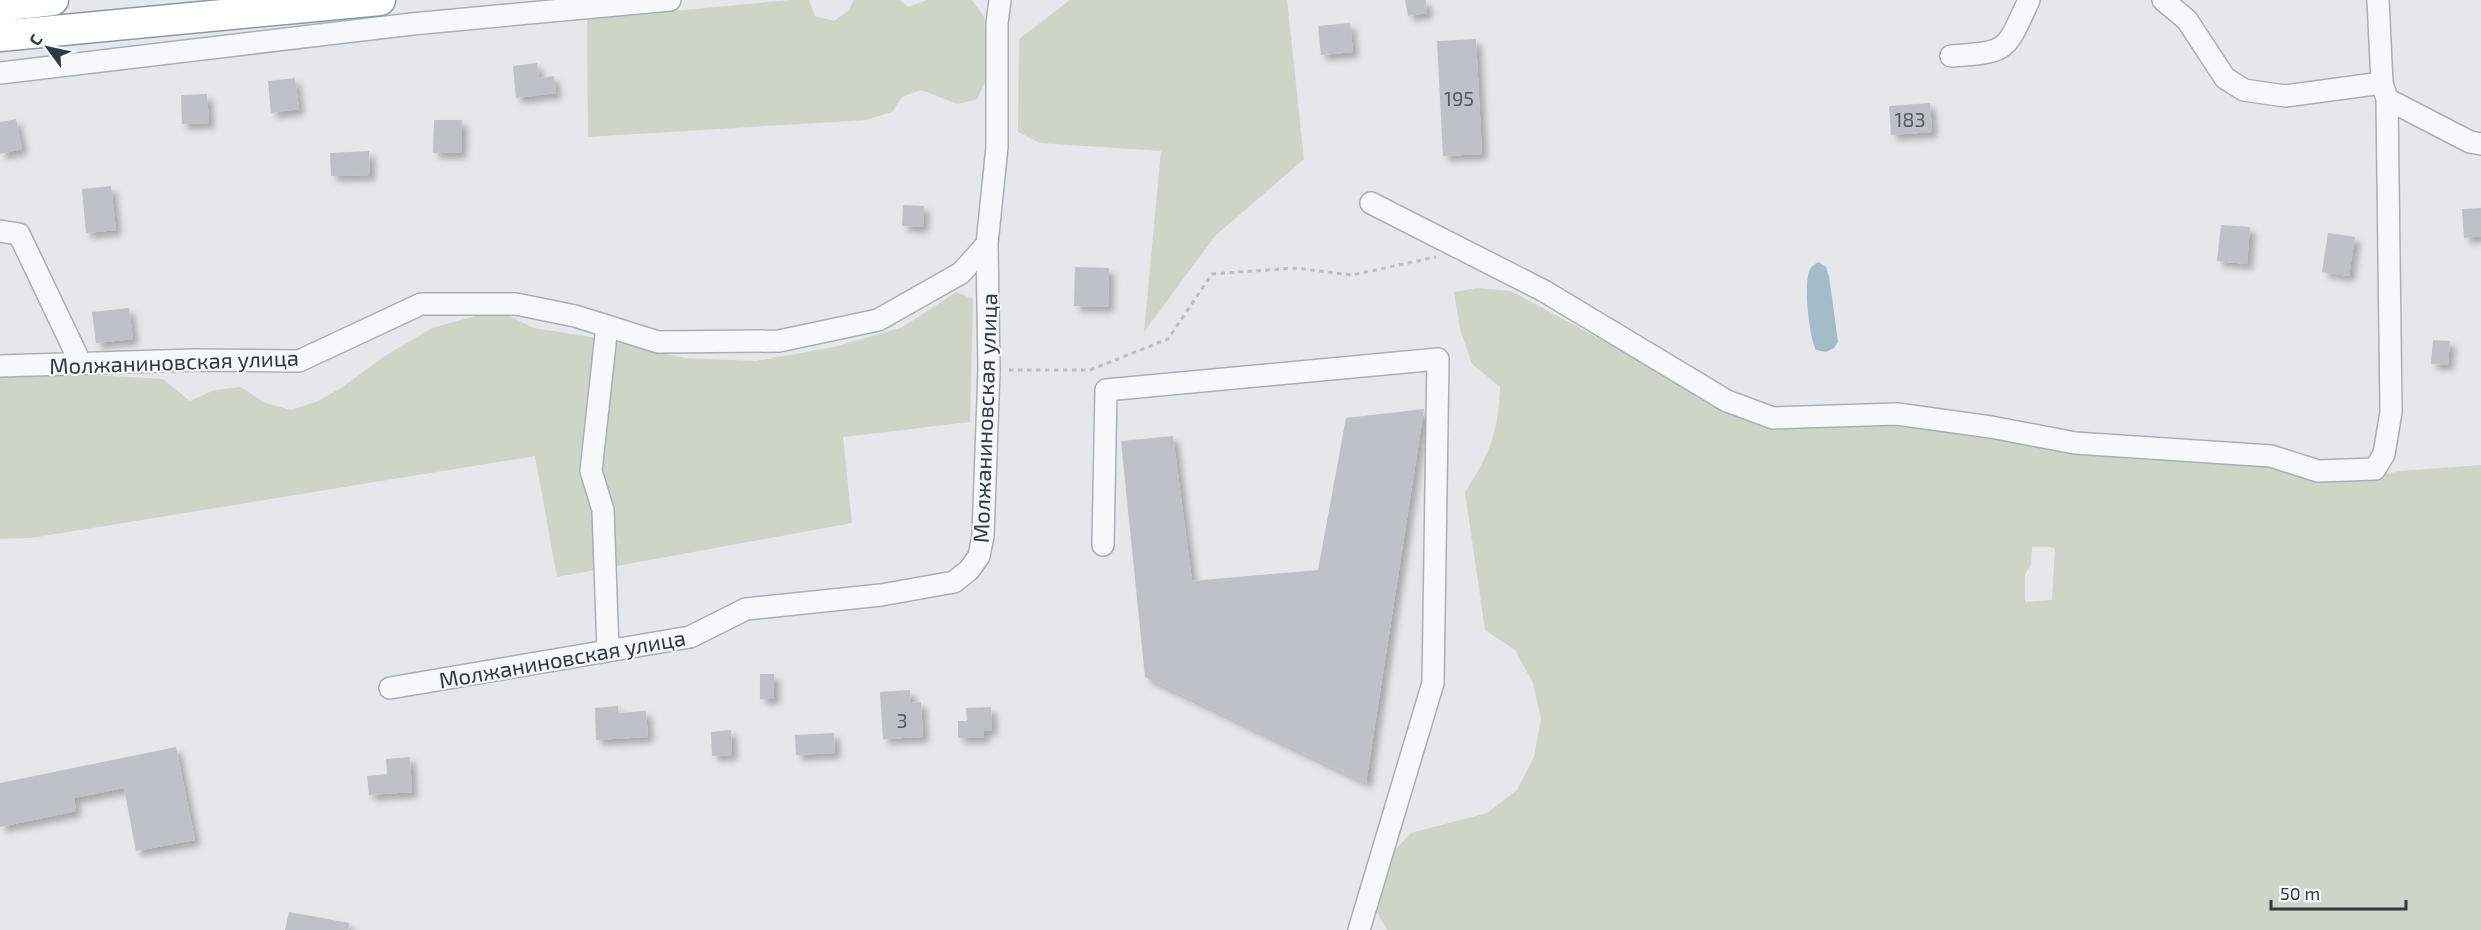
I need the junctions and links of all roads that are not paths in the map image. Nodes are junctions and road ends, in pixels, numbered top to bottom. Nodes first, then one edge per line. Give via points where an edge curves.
1 (53, 0) edge
2 (381, 0) edge
3 (670, 0) edge
4 (988, 0) edge
5 (1000, 0) edge
6 (2029, 0) edge
7 (2163, 0) edge
8 (2378, 0) edge
9 (0, 6) edge
10 (997, 23) junction
11 (0, 36) edge
12 (1951, 56) dead end
13 (0, 73) edge
14 (2384, 91) junction
15 (2481, 144) edge
16 (1371, 203) dead end
17 (0, 231) edge
18 (987, 244) junction
19 (607, 326) junction
20 (81, 364) junction
21 (0, 366) edge
22 (1103, 545) dead end
23 (608, 651) junction
24 (390, 688) dead end
25 (1359, 930) edge

1 - 9 highway
2 - 11 highway
3 - 13 street via 400,26
4 - 10 street, Молжаниновская улица
5 - 10 street, Молжаниновская улица
6 - 12 street via 2009,42 1992,53
7 - 14 street via 2187,20 2225,78 2244,90 2285,96
8 - 14 street
10 - 18 street, Молжаниновская улица via 997,147
14 - 15 street via 2470,142
14 - 16 street via 2391,412 2384,454 2375,469 2318,471 2271,456 2075,443 1897,414 1773,418 1727,401 1545,291
17 - 20 street via 19,234
18 - 19 street, Молжаниновская улица via 961,273 878,320 790,339 658,342
18 - 23 street, Молжаниновская улица via 989,370 983,536 979,556 969,570 954,582 881,595 746,609 690,637
19 - 20 street, Молжаниновская улица via 516,304 421,304 299,361
19 - 23 street via 591,471 603,510
20 - 21 street, Молжаниновская улица
22 - 25 street via 1106,390 1438,359 1433,682
23 - 24 street, Молжаниновская улица

